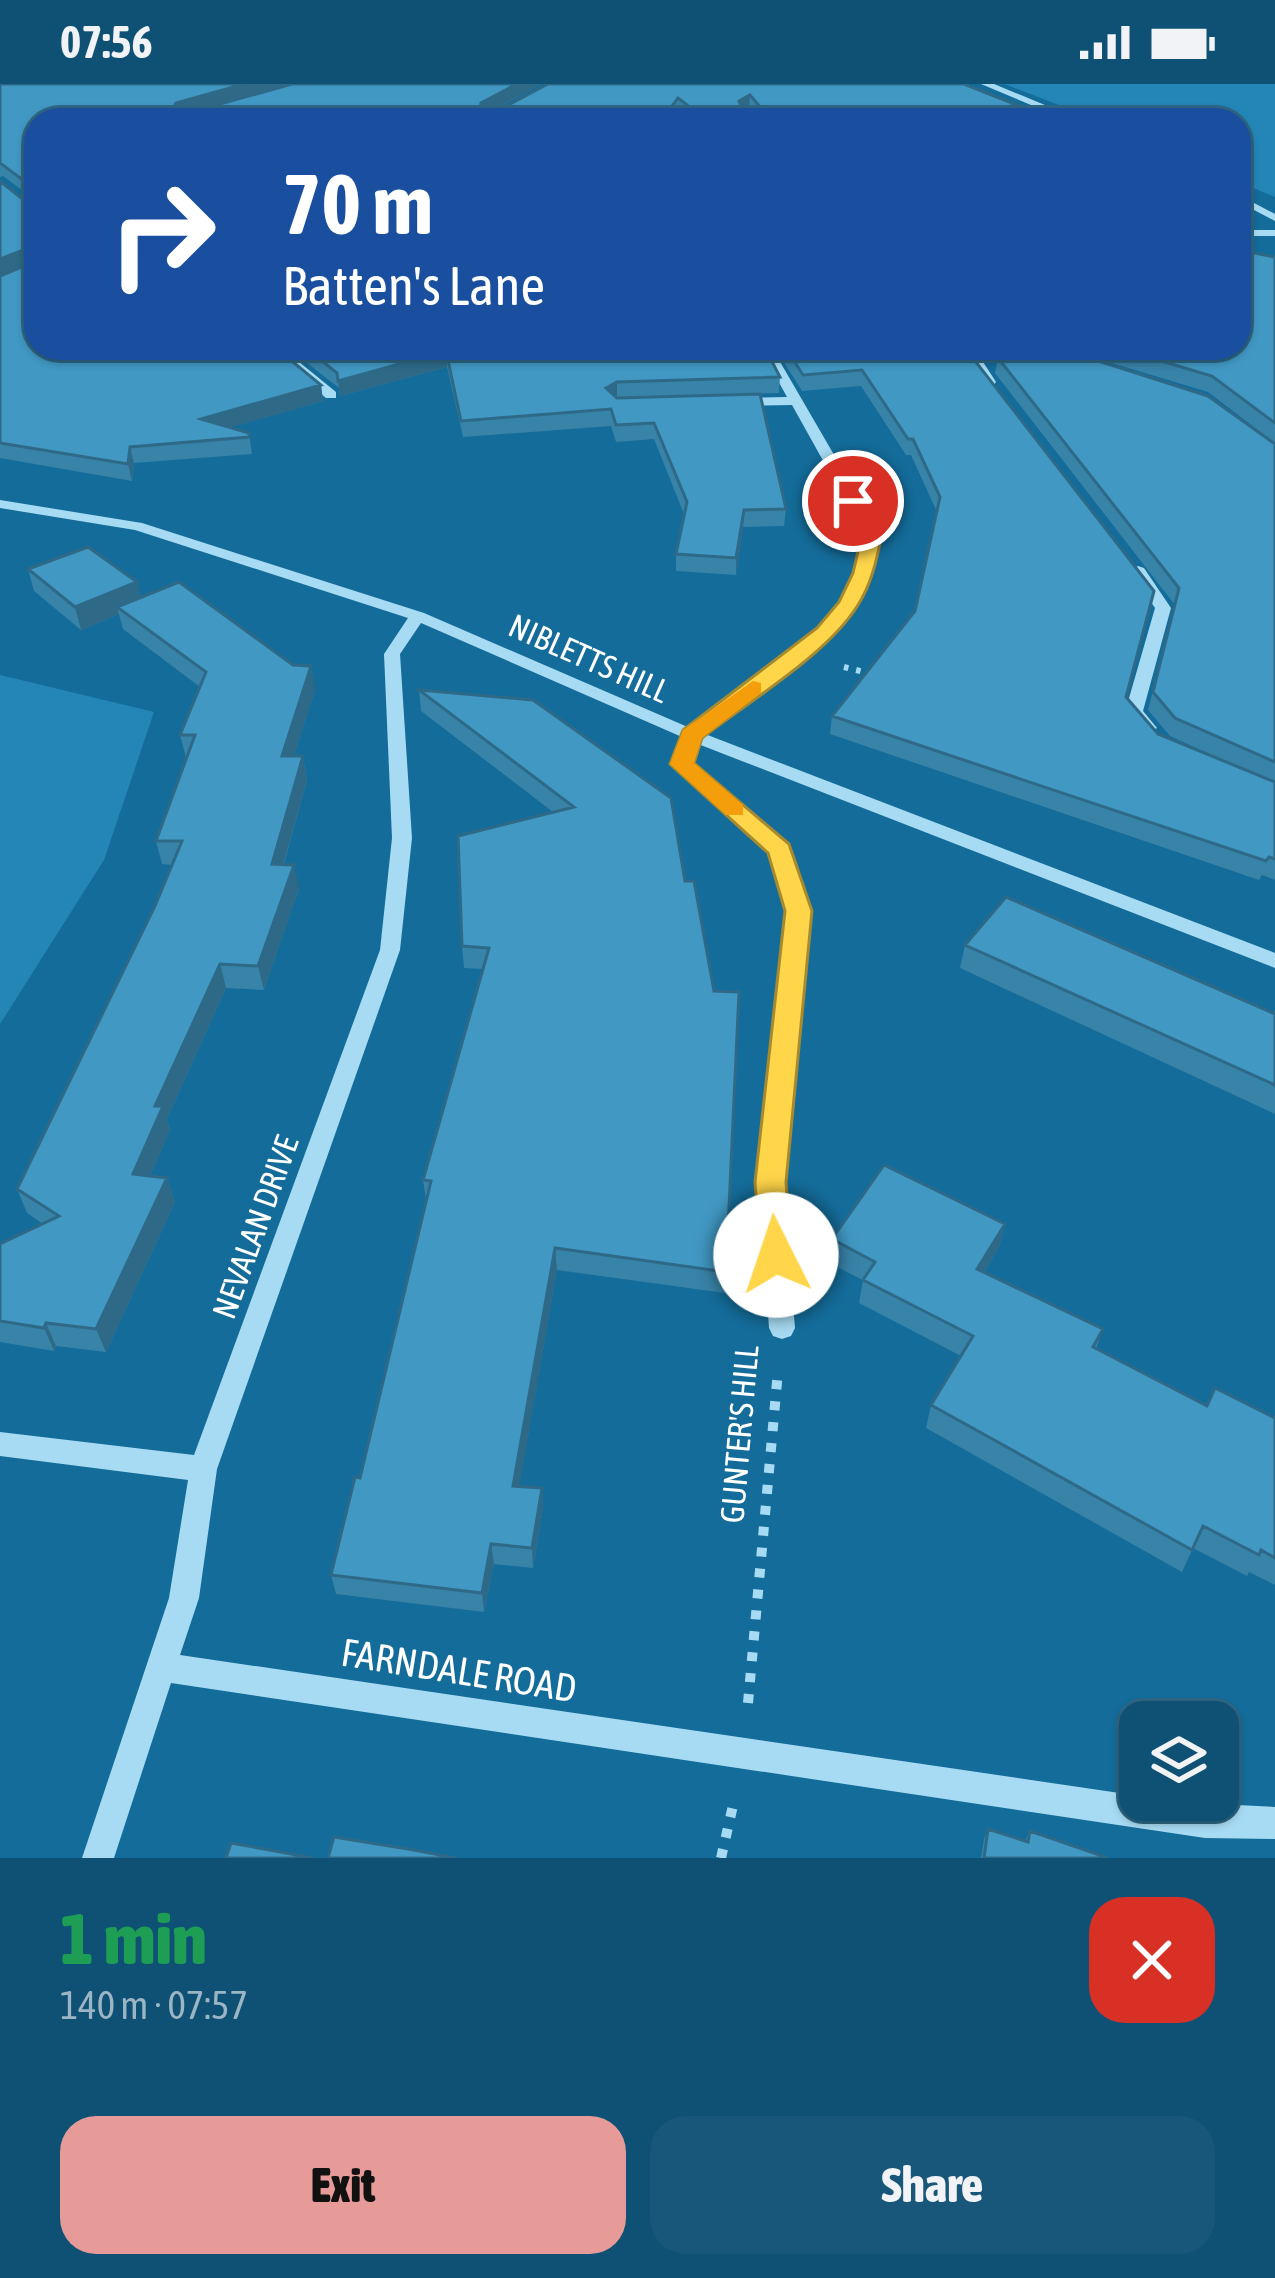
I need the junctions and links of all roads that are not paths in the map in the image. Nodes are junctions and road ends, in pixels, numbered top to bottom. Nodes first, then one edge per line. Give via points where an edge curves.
1 (986, 84) edge
2 (1046, 108) edge
3 (289, 360) edge
4 (773, 360) edge
5 (974, 360) edge
6 (998, 364) edge
7 (978, 367) junction
8 (331, 394) edge
9 (796, 400) junction
10 (729, 403) edge
11 (1006, 404) edge
12 (0, 504) edge
13 (1122, 551) edge
14 (418, 616) junction
15 (692, 735) junction
16 (1161, 744) edge
17 (1275, 961) edge
18 (782, 1328) road end
19 (0, 1444) edge
20 (202, 1469) junction
21 (162, 1667) junction
22 (1275, 1822) edge
23 (98, 1858) edge

1 - 2 street
3 - 8 street
4 - 9 street
5 - 7 street
6 - 7 street
7 - 11 street
9 - 10 street
9 - 15 street via 872,534 863,573 848,604 796,655
12 - 14 street, NIBLETTS HILL via 137,526
13 - 16 street via 1162,608 1135,712
14 - 15 street, NIBLETTS HILL
14 - 20 street, NEVALAN DRIVE via 392,654 402,838 390,950
15 - 17 street, NIBLETTS HILL
15 - 18 street, GUNTER'S HILL via 682,764 780,849 799,911 771,1182
19 - 20 street
20 - 21 street, NEVALAN DRIVE via 184,1598
21 - 22 street, FARNDALE ROAD via 1205,1822
21 - 23 street, NEVALAN DRIVE

